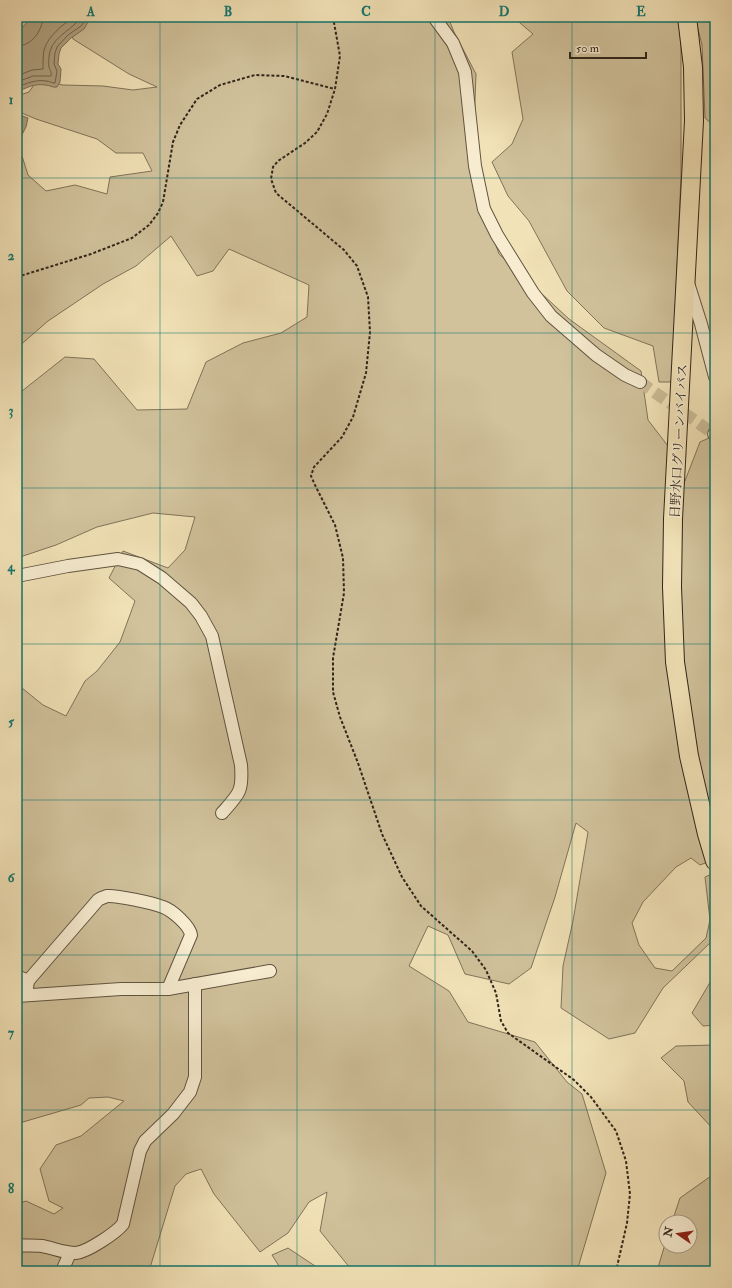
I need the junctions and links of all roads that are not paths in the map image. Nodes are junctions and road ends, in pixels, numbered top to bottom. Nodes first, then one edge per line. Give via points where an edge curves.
1 (434, 17) edge
2 (687, 17) edge
3 (687, 279) junction
4 (715, 377) edge
5 (640, 382) tunnel mouth
6 (17, 576) edge
7 (222, 813) dead end
8 (715, 860) edge
9 (270, 972) dead end
10 (17, 976) edge
11 (28, 981) junction
12 (195, 984) junction
13 (168, 989) junction
14 (21, 996) edge
15 (17, 1245) edge
16 (70, 1253) junction
17 (62, 1271) edge

1 - 5 street via 453,43 464,72 475,166 484,209 497,235 533,293 551,316 596,355
2 - 3 highway, 日野水口グリーンバイパス via 693,67 694,121
3 - 4 street
3 - 8 highway, 日野水口グリーンバイパス via 674,519 672,587 675,662 689,756
6 - 7 street via 118,559 140,564 191,602 212,636 241,765 242,783 238,795
9 - 12 street
10 - 11 street
11 - 13 street via 98,900 108,896 163,907 191,931 192,935
11 - 14 street
12 - 13 street
12 - 16 street via 195,1077 190,1092 173,1114 145,1141 140,1151 123,1224 100,1242
13 - 14 street via 121,989
15 - 16 street via 40,1246
16 - 17 street

